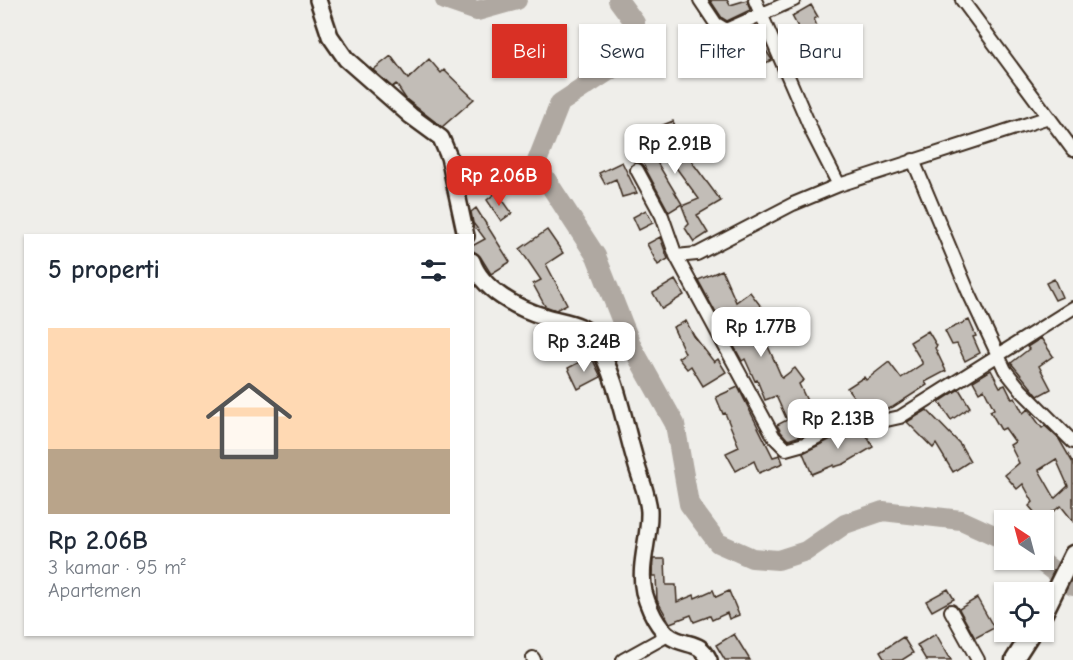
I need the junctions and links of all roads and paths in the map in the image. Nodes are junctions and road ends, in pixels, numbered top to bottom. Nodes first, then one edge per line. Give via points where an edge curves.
1 (318, 0) edge
2 (700, 0) edge
3 (755, 0) edge
4 (794, 0) edge
5 (963, 0) edge
6 (762, 13) junction
7 (1049, 117) junction
8 (1073, 150) edge
9 (913, 160) junction
10 (637, 170) dead end
11 (839, 185) junction
12 (466, 234) edge
13 (676, 256) junction
14 (474, 264) edge
15 (1073, 308) edge
16 (996, 354) junction
17 (1073, 442) edge
18 (1072, 557) edge
19 (1054, 594) edge
20 (951, 610) dead end
21 (668, 634) junction
22 (1026, 642) edge
23 (623, 660) edge
24 (709, 660) edge
25 (978, 660) edge
26 (1014, 660) edge

1 - 12 street via 330,36 346,59 441,138 449,156
2 - 6 street via 716,24 726,30
3 - 6 street
4 - 6 street
5 - 7 street
6 - 11 street
7 - 8 street
7 - 9 street
9 - 11 street
9 - 16 street
10 - 13 street via 662,216
11 - 13 street via 793,204 697,254
13 - 16 street via 774,437 786,450 854,418 873,423 900,417
14 - 21 street via 502,296 529,312 578,324 590,333 600,349 647,499 645,593 656,619
15 - 16 street
16 - 17 street via 1021,390
18 - 19 main road
20 - 25 street
21 - 23 street
21 - 24 street via 700,647
22 - 26 main road

